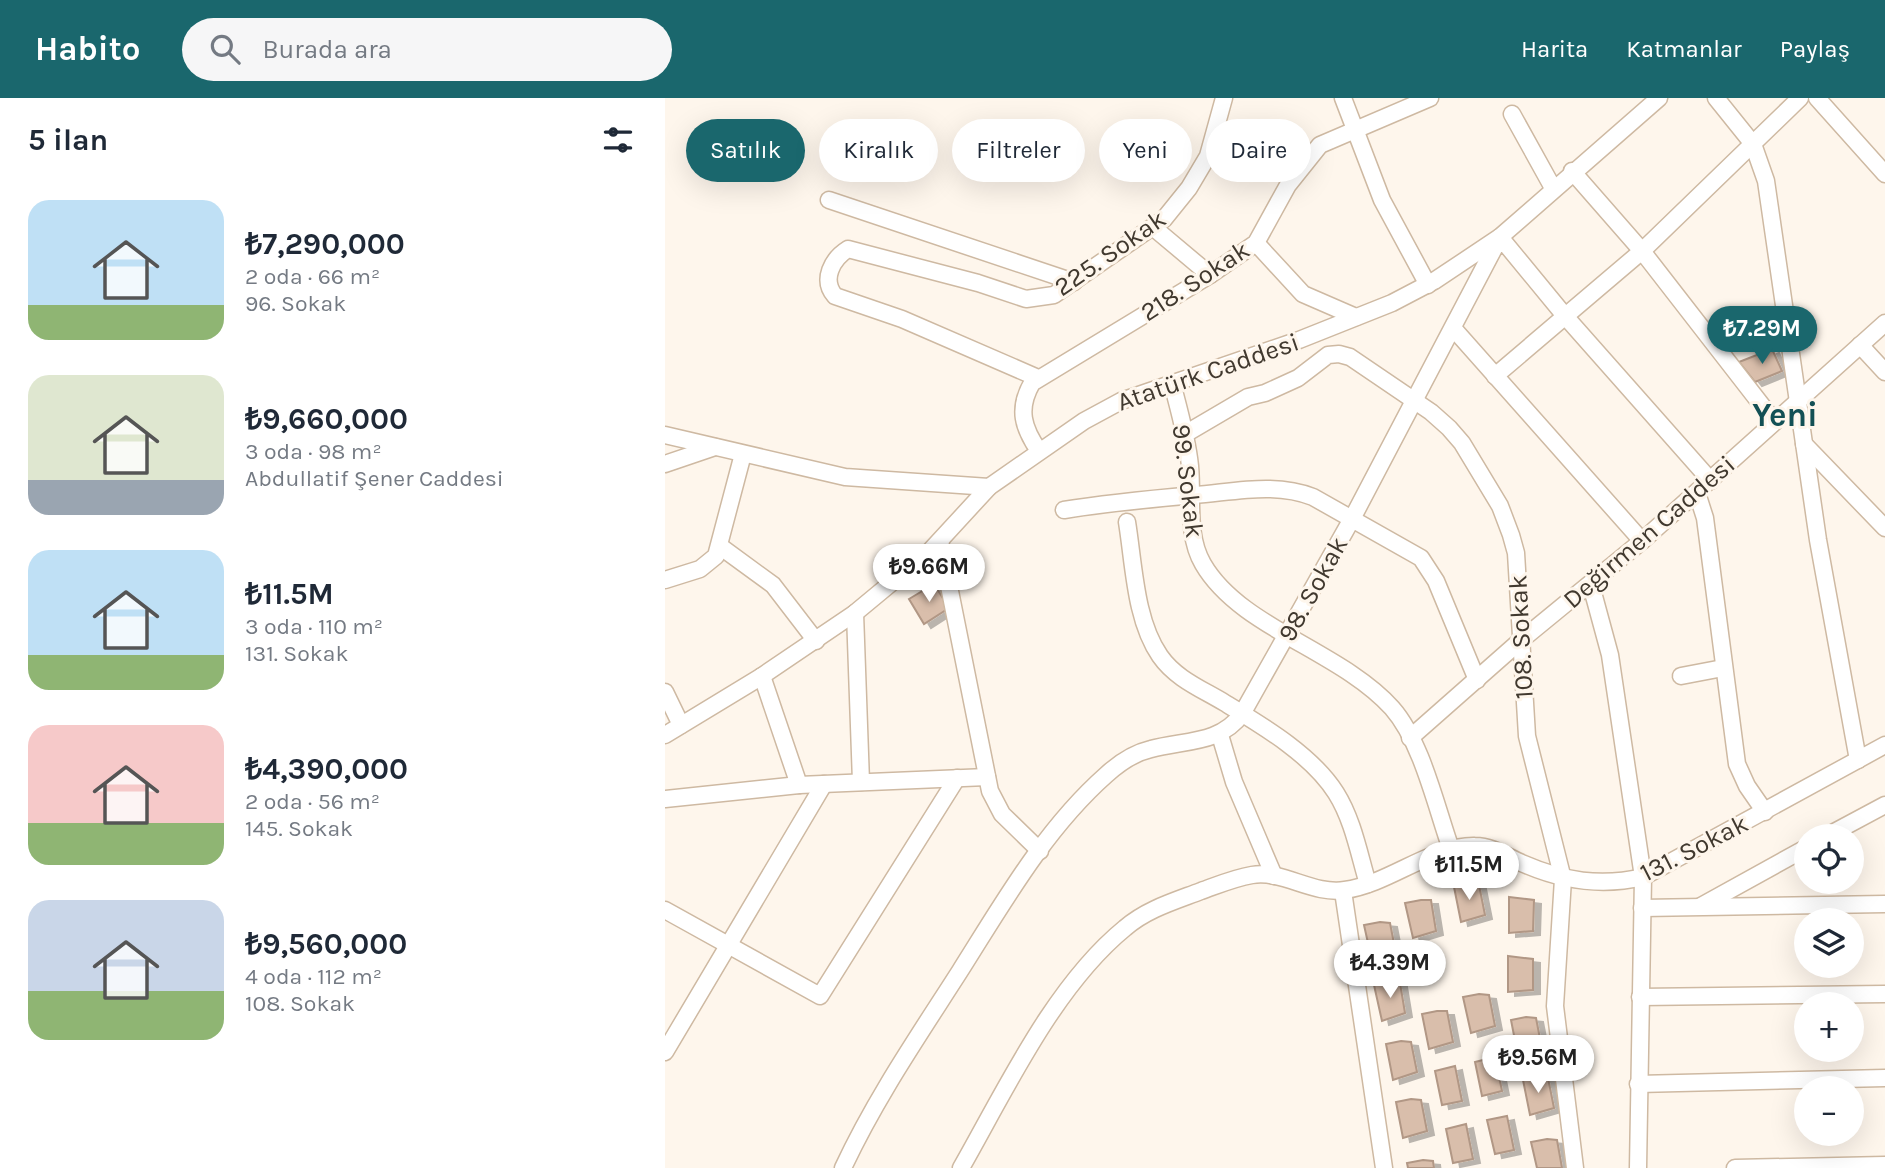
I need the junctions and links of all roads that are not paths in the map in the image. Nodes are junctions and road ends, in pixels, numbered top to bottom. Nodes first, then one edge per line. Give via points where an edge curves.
1 (1224, 98) edge
2 (1343, 98) edge
3 (1430, 98) edge
4 (1659, 98) edge
5 (1716, 98) edge
6 (1800, 98) edge
7 (1818, 98) edge
8 (1512, 114) dead end
9 (1353, 130) junction
10 (1753, 144) junction
11 (1572, 171) junction
12 (1885, 174) edge
13 (1553, 188) junction
14 (829, 200) dead end
15 (1154, 228) junction
16 (1500, 237) junction
17 (1257, 243) junction
18 (1641, 251) junction
19 (1210, 275) junction
20 (1074, 282) junction
21 (1428, 285) junction
22 (1565, 316) junction
23 (1356, 317) junction
24 (1885, 323) edge
25 (1453, 328) junction
26 (1860, 345) junction
27 (1885, 372) edge
28 (1495, 376) junction
29 (1038, 378) junction
30 (1172, 383) junction
31 (1797, 399) junction
32 (1415, 402) junction
33 (1774, 421) junction
34 (1185, 434) junction
35 (665, 435) edge
36 (1804, 444) junction
37 (715, 447) junction
38 (1039, 452) junction
39 (743, 454) junction
40 (665, 464) edge
41 (1711, 481) junction
42 (989, 487) junction
43 (1696, 493) junction
44 (1192, 495) junction
45 (1064, 510) dead end
46 (1353, 517) junction
47 (1127, 522) dead end
48 (1885, 528) edge
49 (940, 541) junction
50 (1642, 541) junction
51 (721, 547) junction
52 (665, 580) edge
53 (1591, 585) junction
54 (855, 613) junction
55 (1289, 634) junction
56 (816, 641) junction
57 (1520, 641) junction
58 (1723, 668) junction
59 (762, 676) junction
60 (1681, 676) dead end
61 (1477, 680) junction
62 (665, 692) edge
63 (1242, 713) junction
64 (681, 725) junction
65 (665, 735) edge
66 (1220, 735) junction
67 (1410, 738) junction
68 (1885, 745) edge
69 (1859, 760) junction
70 (987, 776) junction
71 (957, 778) junction
72 (862, 782) junction
73 (824, 784) junction
74 (799, 785) junction
75 (665, 799) edge
76 (1885, 805) edge
77 (1765, 812) junction
78 (1850, 824) edge
79 (1451, 849) junction
80 (1040, 851) junction
81 (1794, 855) edge
82 (1274, 876) junction
83 (1643, 877) junction
84 (1563, 879) junction
85 (1368, 884) junction
86 (1343, 891) junction
87 (1885, 904) edge
88 (1698, 907) junction
89 (1642, 908) junction
90 (665, 910) edge
91 (729, 945) junction
92 (1885, 994) edge
93 (1640, 997) junction
94 (665, 1052) edge
95 (1885, 1078) edge
96 (1638, 1084) junction
97 (1885, 1165) edge
98 (843, 1168) edge
99 (961, 1168) edge
100 (1384, 1168) edge
101 (1575, 1168) edge
102 (1638, 1168) edge
103 (1735, 1168) edge

1 - 15 street, 225. Sokak via 1201,169
2 - 9 street
3 - 9 street, 218. Sokak
4 - 11 street, Atatürk Caddesi
5 - 10 street
6 - 10 street
7 - 12 street
8 - 13 street
9 - 17 street, 218. Sokak via 1315,149 1287,185
9 - 21 street via 1391,219
10 - 18 street
10 - 31 street via 1766,181
11 - 13 street, Atatürk Caddesi
11 - 18 street
13 - 16 street, Atatürk Caddesi
14 - 20 street
15 - 19 street
15 - 20 street, 225. Sokak
16 - 21 street, Atatürk Caddesi
16 - 22 street
16 - 25 street, 98. Sokak
17 - 19 street, 218. Sokak
17 - 23 street via 1303,293
18 - 22 street
18 - 33 street
19 - 29 street, 218. Sokak
20 - 29 street, 225. Sokak via 1054,295 1026,299 848,249 831,267 830,288 835,296 902,319
21 - 23 street, Atatürk Caddesi
22 - 28 street
22 - 41 street
23 - 30 street, Atatürk Caddesi
24 - 26 street, Değirmen Caddesi
25 - 28 street
25 - 32 street, 98. Sokak
26 - 27 street
26 - 31 street, Değirmen Caddesi
28 - 50 street
29 - 38 street via 1029,389 1023,417 1026,432
30 - 34 street, 99. Sokak
30 - 38 street, Atatürk Caddesi via 1106,408
31 - 33 street, Değirmen Caddesi
31 - 36 street
32 - 34 street, 108. Sokak via 1350,357 1328,355 1298,379 1248,397
32 - 46 street, 98. Sokak
32 - 57 street, 108. Sokak via 1462,443 1500,506 1516,553
33 - 41 street, Değirmen Caddesi
34 - 44 street, 99. Sokak
35 - 37 street
36 - 48 street
36 - 69 street
37 - 39 street
37 - 40 street
38 - 42 street, Atatürk Caddesi
39 - 42 street via 845,477
39 - 51 street
41 - 43 street, Değirmen Caddesi
42 - 49 street, Atatürk Caddesi
43 - 50 street, Değirmen Caddesi
43 - 58 street via 1705,518
44 - 45 street
44 - 46 street via 1289,489
44 - 55 street, 99. Sokak via 1193,534 1202,563 1213,579 1236,603
46 - 55 street, 98. Sokak
46 - 61 street via 1407,548 1430,569
47 - 63 street via 1142,610 1160,656 1186,681
49 - 54 street, Atatürk Caddesi
49 - 70 street
50 - 53 street, Değirmen Caddesi
51 - 52 street via 708,564
51 - 56 street via 773,585
53 - 57 street, Değirmen Caddesi
53 - 83 street via 1610,655
54 - 56 street, Atatürk Caddesi
54 - 72 street
55 - 63 street, 98. Sokak
55 - 67 street, 99. Sokak via 1377,694 1399,717
56 - 59 street, Atatürk Caddesi
57 - 61 street, Değirmen Caddesi
57 - 84 street, 108. Sokak via 1527,736
58 - 60 street
58 - 77 street via 1737,764
59 - 64 street, Atatürk Caddesi
59 - 74 street
61 - 67 street, Değirmen Caddesi
62 - 64 street
63 - 66 street, 98. Sokak
63 - 85 street via 1329,783 1350,824
64 - 65 street, Atatürk Caddesi
66 - 80 street via 1132,756 1105,776
66 - 82 street via 1234,782
67 - 79 street, 99. Sokak
68 - 69 street, 131. Sokak
69 - 77 street, 131. Sokak
70 - 71 street
70 - 80 street via 1002,814
71 - 72 street
71 - 91 street via 820,996
72 - 73 street
73 - 74 street
73 - 91 street
74 - 75 street
76 - 78 street
77 - 83 street, 131. Sokak
79 - 84 street, 131. Sokak via 1482,846
79 - 85 street, 131. Sokak
80 - 98 street via 911,1048
81 - 88 street
82 - 86 street, 131. Sokak via 1311,888
82 - 99 street, 131. Sokak via 1237,878 1171,902 1125,928 1074,982
83 - 84 street, 131. Sokak via 1612,882
83 - 89 street
84 - 101 street, 108. Sokak via 1555,1006
85 - 86 street, 131. Sokak
86 - 100 street
87 - 88 street
88 - 89 street
89 - 93 street
90 - 91 street
91 - 94 street
92 - 93 street
93 - 96 street
95 - 96 street
96 - 102 street
97 - 103 street

